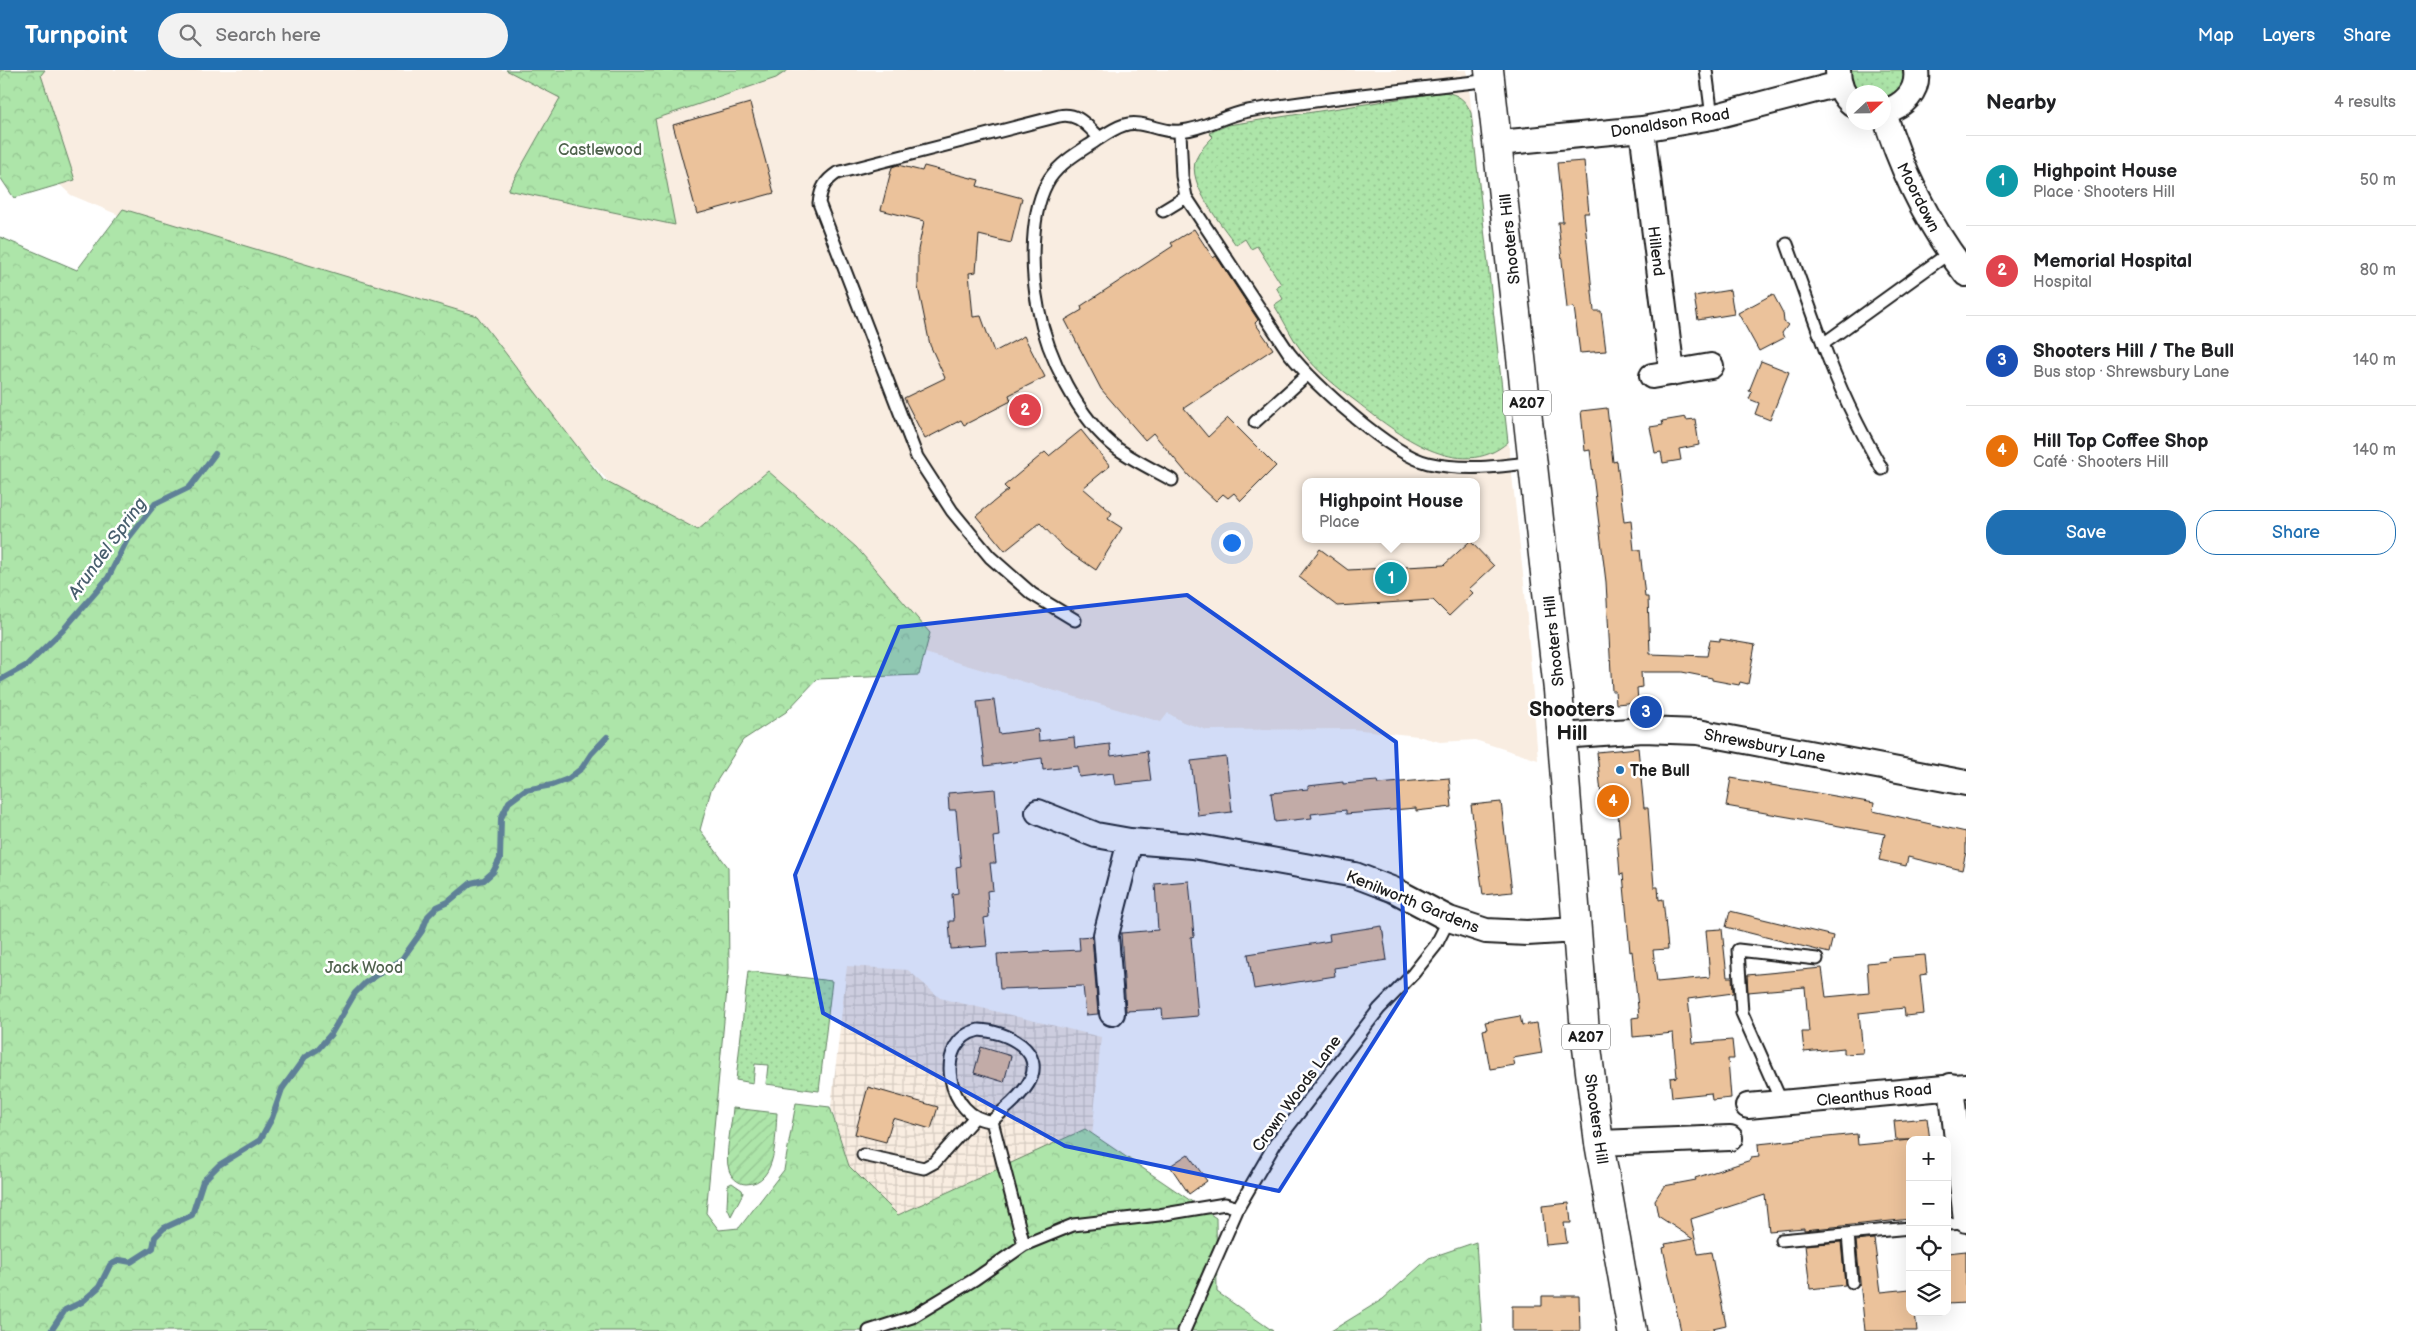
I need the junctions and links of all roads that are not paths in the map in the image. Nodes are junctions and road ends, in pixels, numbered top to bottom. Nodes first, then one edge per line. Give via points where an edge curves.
1 (1706, 70) edge
2 (1916, 70) edge
3 (1490, 75) edge
4 (1839, 77) edge
5 (1846, 96) edge
6 (1891, 110) edge
7 (1712, 117) junction
8 (1642, 129) junction
9 (1889, 130) edge
10 (1180, 132) junction
11 (1100, 138) junction
12 (1498, 143) junction
13 (1186, 197) junction
14 (1163, 211) dead end
15 (1787, 244) dead end
16 (1950, 252) junction
17 (1966, 274) edge
18 (1824, 344) junction
19 (1711, 366) dead end
20 (1307, 375) junction
21 (1255, 422) dead end
22 (1534, 462) junction
23 (1882, 469) dead end
24 (1172, 480) dead end
25 (1075, 620) dead end
26 (1562, 736) junction
27 (1966, 783) edge
28 (1038, 812) dead end
29 (1130, 841) junction
30 (1449, 919) junction
31 (1577, 930) junction
32 (1817, 959) dead end
33 (1112, 1013) dead end
34 (1959, 1086) edge
35 (1782, 1103) junction
36 (1748, 1106) dead end
37 (975, 1117) junction
38 (992, 1121) junction
39 (1730, 1138) dead end
40 (1599, 1143) junction
41 (863, 1155) dead end
42 (1238, 1208) junction
43 (1966, 1221) edge
44 (1951, 1223) edge
45 (1906, 1228) edge
46 (1848, 1234) junction
47 (1781, 1240) dead end
48 (1024, 1245) junction
49 (1852, 1282) dead end
50 (869, 1331) edge
51 (1184, 1331) edge
52 (1632, 1331) edge

1 - 7 lane
2 - 6 street, Moordown via 1914,89 1906,100
3 - 10 lane via 1246,111
3 - 12 main road, Shooters Hill / A207
4 - 5 street
4 - 7 street, Donaldson Road
7 - 8 street, Donaldson Road
8 - 12 street, Donaldson Road
8 - 19 street, Hillend via 1662,375
9 - 16 street, Moordown via 1900,163 1924,212
10 - 11 lane via 1140,124 1124,125
10 - 13 lane
11 - 24 lane via 1063,162 1050,179 1041,200 1032,262 1042,327 1064,380 1101,434 1119,449
11 - 25 lane via 1077,117 1067,114 838,173 827,180 819,203 917,457 952,510 990,557 1032,594
12 - 22 main road, Shooters Hill / A207
13 - 14 lane
13 - 20 lane via 1289,353
15 - 18 lane
16 - 17 street, Moordown
16 - 18 lane
18 - 23 lane via 1847,403
20 - 21 lane
20 - 22 lane via 1388,443 1425,462 1457,468 1491,468
22 - 26 main road, Shooters Hill / A207
26 - 27 street, Shrewsbury Lane via 1643,730 1698,732
26 - 31 main road, Shooters Hill / A207
28 - 29 street, Kenilworth Gardens via 1096,835
29 - 30 street, Kenilworth Gardens via 1193,846 1355,876 1394,890
29 - 33 street via 1106,935
30 - 31 street, Kenilworth Gardens via 1486,930 1527,933
30 - 42 lane, Crown Woods Lane via 1436,945 1379,1008 1276,1144
31 - 40 main road, Shooters Hill / A207
32 - 35 lane via 1738,950 1742,1012
34 - 35 street, Cleanthus Road
34 - 43 street
35 - 36 street, Cleanthus Road
37 - 38 lane
37 - 38 lane via 956,1096 951,1080 951,1059 960,1039 972,1031 986,1030 1022,1044 1030,1055 1033,1070 1027,1086
37 - 41 lane via 935,1162 924,1168
38 - 48 lane
39 - 40 street
40 - 52 main road, Shooters Hill / A207
42 - 48 lane via 1225,1204 1073,1225
42 - 51 lane, Crown Woods Lane
43 - 44 lane
45 - 46 lane
46 - 47 lane
46 - 49 lane
48 - 50 lane via 943,1300 912,1316

